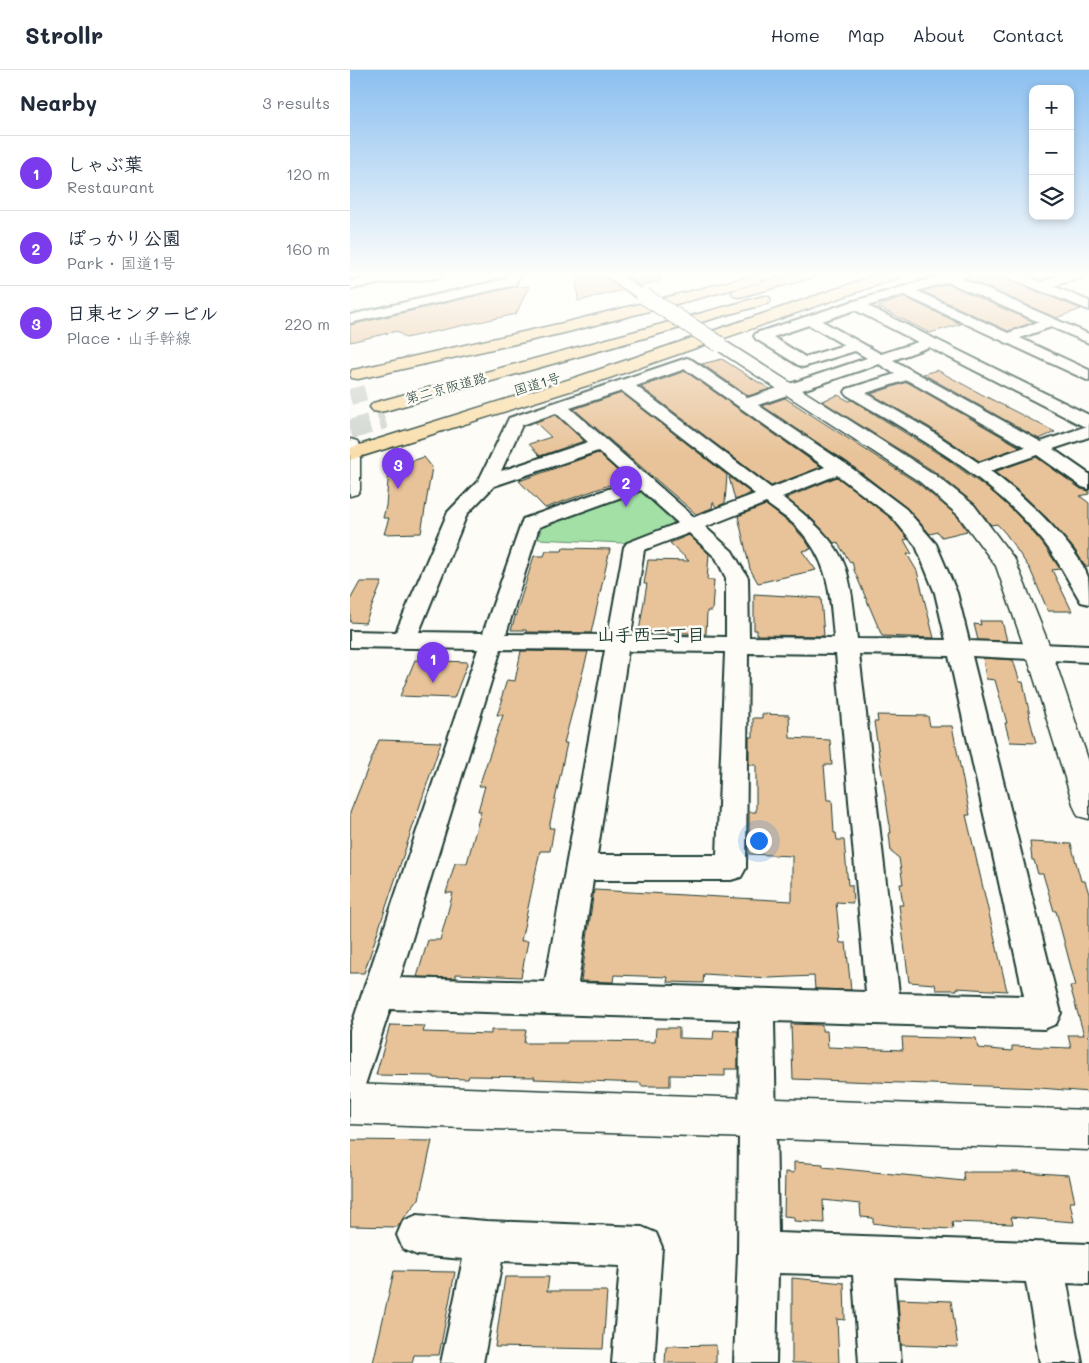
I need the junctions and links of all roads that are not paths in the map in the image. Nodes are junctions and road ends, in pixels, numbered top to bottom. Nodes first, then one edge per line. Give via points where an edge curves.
1 (516, 334) edge
2 (536, 334) edge
3 (587, 334) edge
4 (657, 334) edge
5 (691, 334) edge
6 (704, 334) edge
7 (718, 334) edge
8 (766, 334) edge
9 (835, 334) edge
10 (915, 334) edge
11 (999, 334) edge
12 (1017, 334) edge
13 (1007, 338) junction
14 (570, 339) junction
15 (931, 342) junction
16 (856, 346) junction
17 (880, 360) junction
18 (358, 375) edge
19 (908, 375) junction
20 (1089, 376) edge
21 (418, 379) dead end
22 (626, 386) junction
23 (788, 390) junction
24 (745, 404) junction
25 (560, 408) junction
26 (1089, 422) edge
27 (1089, 431) edge
28 (601, 444) junction
29 (1038, 447) junction
30 (350, 451) edge
31 (840, 468) junction
32 (978, 469) junction
33 (487, 482) junction
34 (644, 483) junction
35 (1089, 483) edge
36 (350, 490) edge
37 (769, 496) junction
38 (692, 525) junction
39 (1089, 597) edge
40 (350, 639) edge
41 (404, 640) junction
42 (492, 641) junction
43 (618, 643) junction
44 (737, 645) junction
45 (847, 647) junction
46 (959, 648) junction
47 (1039, 652) junction
48 (1089, 654) edge
49 (1089, 807) edge
50 (581, 866) junction
51 (380, 993) junction
52 (559, 998) junction
53 (757, 1004) junction
54 (884, 1008) junction
55 (350, 1082) edge
56 (350, 1104) edge
57 (758, 1117) junction
58 (1089, 1130) edge
59 (418, 1235) dead end
60 (486, 1241) junction
61 (758, 1252) junction
62 (872, 1257) junction
63 (1042, 1263) junction
64 (1089, 1264) edge
65 (462, 1363) edge
66 (633, 1363) edge
67 (755, 1363) edge
68 (880, 1363) edge
69 (1062, 1363) edge

1 - 18 highway
2 - 18 highway
3 - 14 highway, 第二京阪道路
4 - 5 highway, 国道1号 via 382,419 562,377
6 - 23 street, bridge
7 - 30 highway via 583,381
8 - 16 street via 761,336 803,362
9 - 16 street
10 - 15 street
11 - 13 street
12 - 13 street
13 - 20 street
14 - 18 highway
14 - 21 highway, 第二京阪道路
15 - 17 street
15 - 26 street
16 - 17 street
17 - 19 street
17 - 23 street
19 - 29 street
19 - 32 street via 853,392
22 - 24 street via 687,363
22 - 25 street
22 - 37 street
23 - 24 street
23 - 47 street via 928,478 966,510 1007,565
24 - 31 street
25 - 28 street
25 - 33 street via 514,422
27 - 29 street
28 - 33 street
28 - 34 street
29 - 32 street
29 - 35 street
30 - 36 street
31 - 37 street
31 - 46 street via 899,513 926,544 946,592
32 - 39 street via 1019,502 1048,534 1069,561
33 - 41 street via 458,512
34 - 38 street
34 - 42 street via 530,524
37 - 38 street
37 - 45 street via 803,522 835,567
38 - 43 street via 634,547
38 - 44 street via 725,555 737,578
40 - 41 street
41 - 42 street
42 - 43 street
42 - 51 street
43 - 44 street
43 - 50 street
44 - 45 street
44 - 50 street via 731,868
45 - 46 street
45 - 54 street
46 - 47 street
46 - 54 street via 1044,1013
47 - 48 street
47 - 49 street
50 - 52 street
51 - 52 street
51 - 55 street
52 - 53 street
53 - 54 street
53 - 57 street
56 - 57 street
57 - 58 street
57 - 61 street
59 - 60 street
60 - 65 street
60 - 66 street via 642,1247
61 - 62 street
61 - 67 street
62 - 63 street
62 - 68 street
63 - 64 street
63 - 69 street

